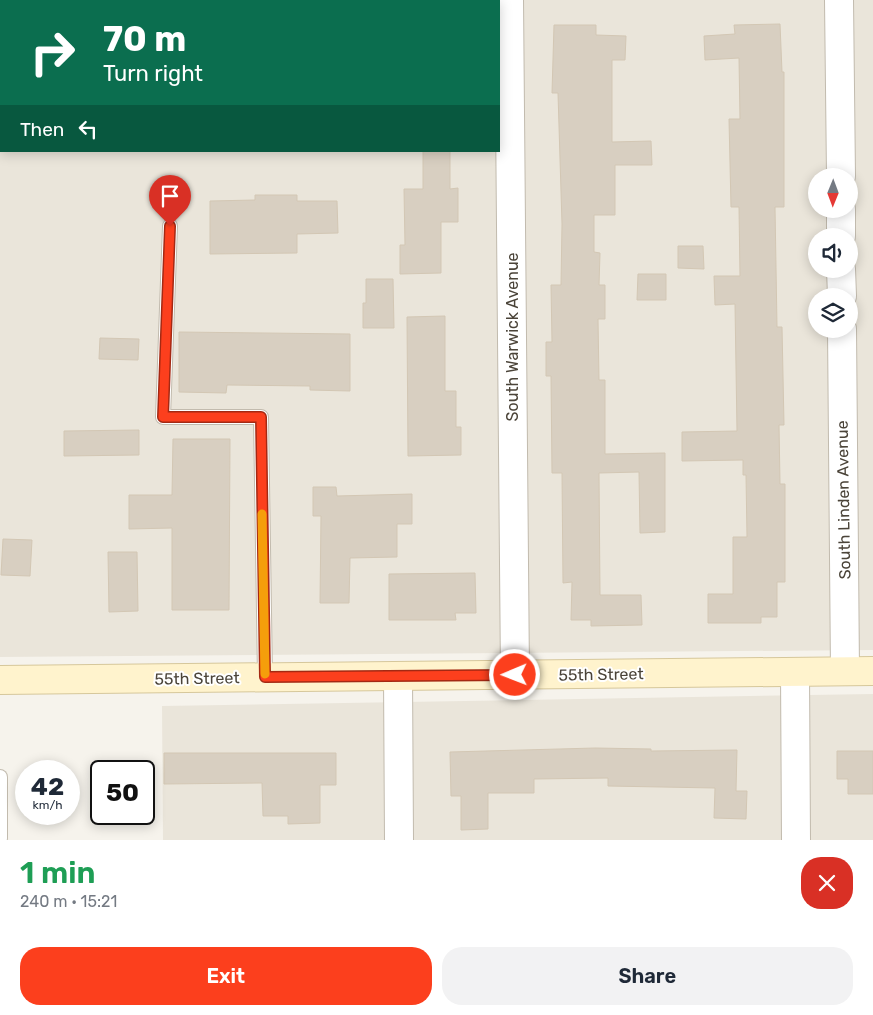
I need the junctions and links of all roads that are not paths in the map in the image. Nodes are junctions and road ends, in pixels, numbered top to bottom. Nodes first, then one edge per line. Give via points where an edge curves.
1 (509, 0) edge
2 (839, 0) edge
3 (841, 168) edge
4 (170, 226) dead end
5 (842, 338) edge
6 (845, 671) junction
7 (873, 671) edge
8 (795, 672) junction
9 (515, 675) junction
10 (398, 676) junction
11 (265, 677) junction
12 (0, 680) edge
13 (0, 777) edge
14 (0, 838) edge
15 (399, 840) edge
16 (796, 840) edge

1 - 9 street, South Warwick Avenue
2 - 3 street
4 - 11 lane via 163,417 261,417
5 - 6 street, South Linden Avenue
6 - 7 main road, 55th Street
6 - 8 main road, 55th Street
8 - 9 main road, 55th Street
8 - 16 street
9 - 10 main road, 55th Street
10 - 11 main road, 55th Street
10 - 15 street
11 - 12 main road, 55th Street
13 - 14 lane

